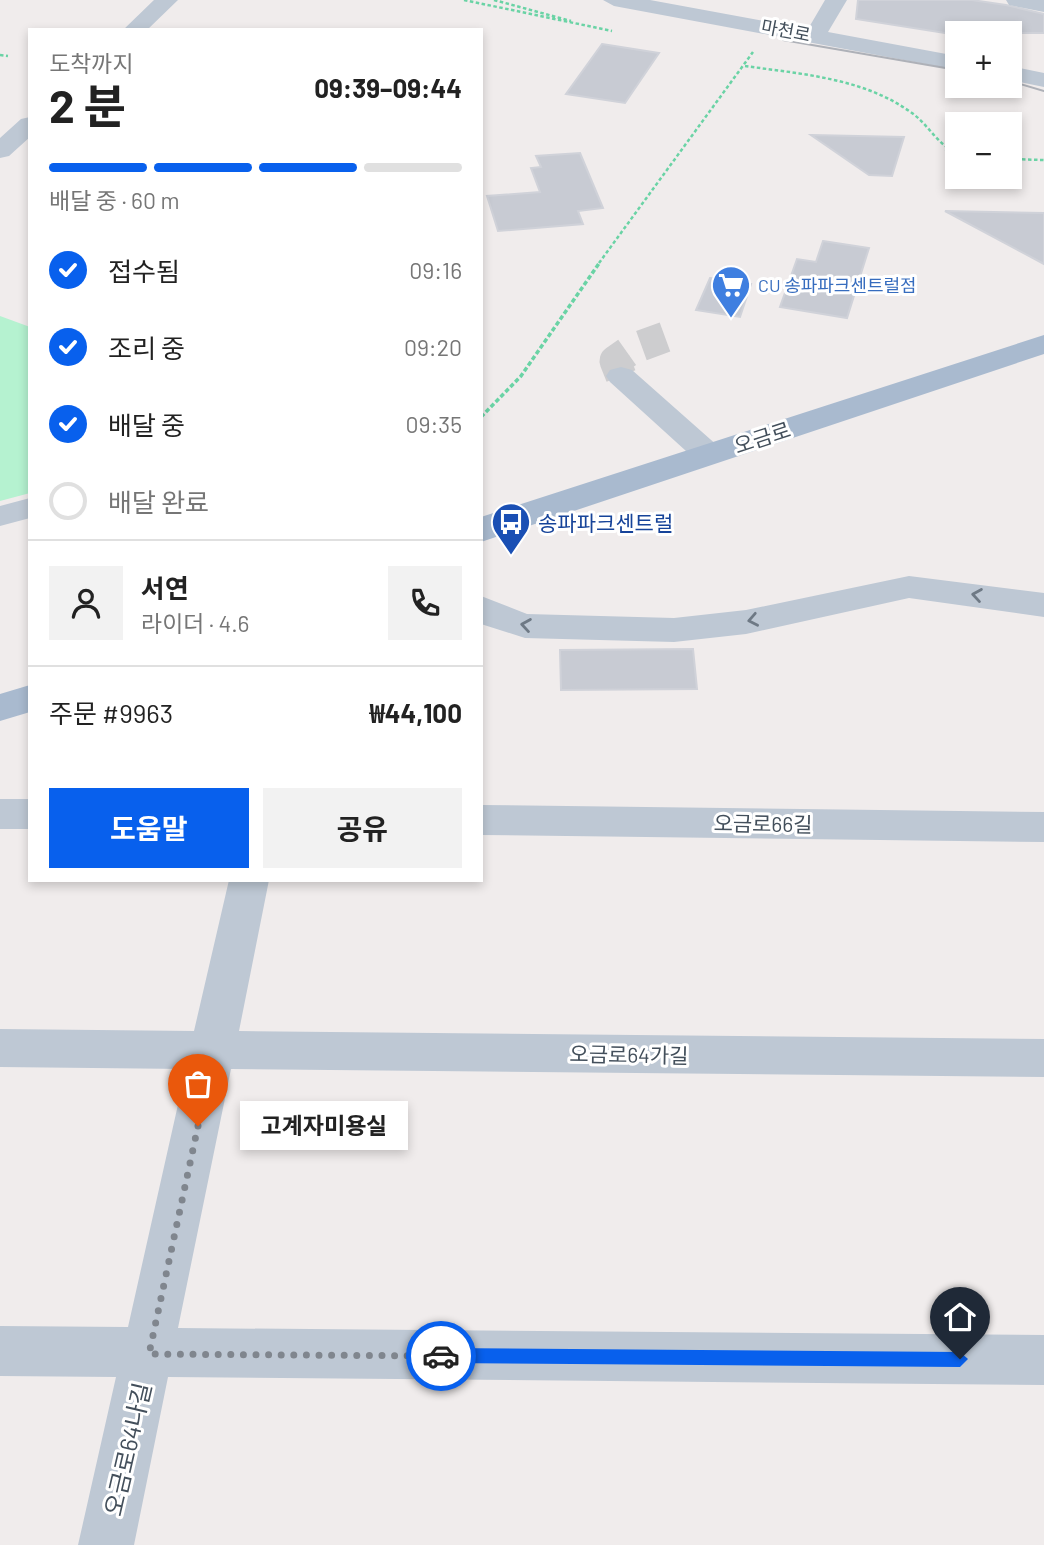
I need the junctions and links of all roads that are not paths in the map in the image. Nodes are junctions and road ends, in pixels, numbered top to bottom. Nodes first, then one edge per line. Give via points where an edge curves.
1 (167, 0) edge
2 (616, 0) edge
3 (836, 0) edge
4 (1017, 0) edge
5 (1044, 5) edge
6 (136, 28) edge
7 (815, 35) junction
8 (945, 61) edge
9 (1022, 75) edge
10 (1044, 80) edge
11 (28, 126) edge
12 (9, 145) edge
13 (1044, 344) edge
14 (621, 376) dead end
15 (708, 454) junction
16 (28, 509) edge
17 (0, 516) edge
18 (483, 531) edge
19 (1044, 605) edge
20 (483, 610) edge
21 (28, 699) edge
22 (0, 709) edge
23 (0, 814) edge
24 (28, 814) edge
25 (483, 820) edge
26 (1044, 827) edge
27 (248, 882) edge
28 (0, 1048) edge
29 (215, 1050) junction
30 (1044, 1058) edge
31 (0, 1351) edge
32 (149, 1354) junction
33 (1044, 1360) edge
34 (106, 1545) edge

1 - 6 street
2 - 7 street, 마천로
3 - 7 street
4 - 5 street
7 - 8 street, 마천로
9 - 10 street
11 - 12 street
13 - 15 main road, 오금로
14 - 15 street
15 - 18 main road, 오금로
16 - 17 street
19 -> 20 street via 909,587 746,622 674,630 525,626
21 - 22 main road
23 - 24 street
25 - 26 street, 오금로66길
27 - 29 street
28 - 29 street, 오금로64가길
29 - 30 street, 오금로64가길
29 - 32 street
31 - 32 street, 오금로64나길
32 - 33 street, 오금로64나길
32 - 34 street, 오금로64나길

